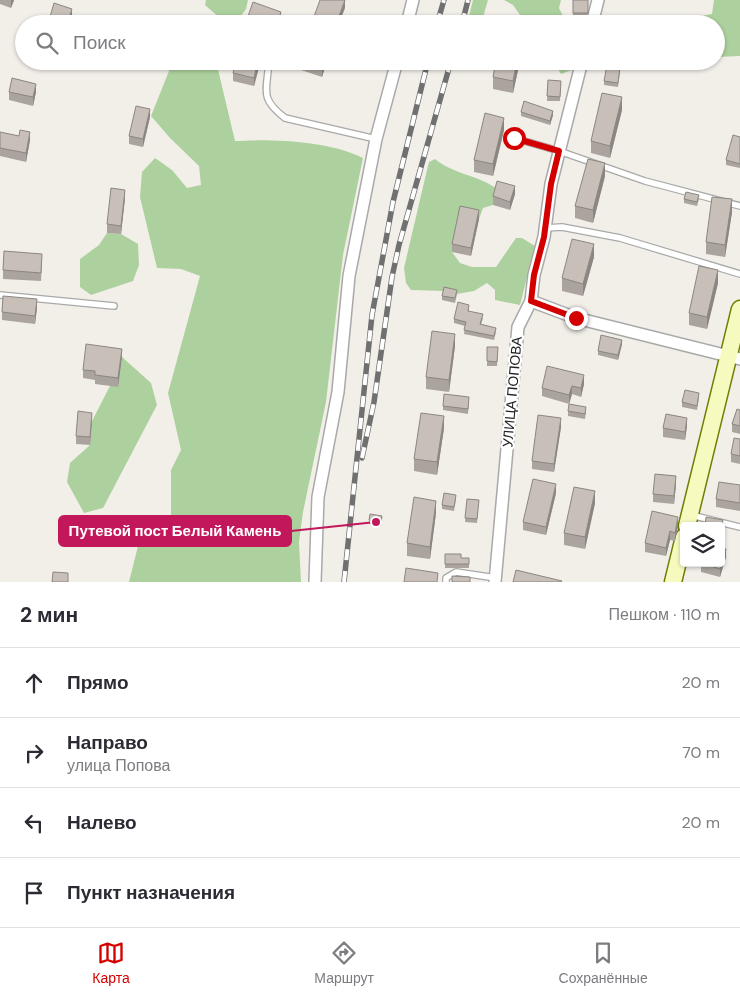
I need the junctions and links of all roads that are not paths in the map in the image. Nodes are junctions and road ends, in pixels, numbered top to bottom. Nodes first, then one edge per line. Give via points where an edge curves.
1 (413, 0) edge
2 (598, 0) edge
3 (409, 15) edge
4 (594, 15) edge
5 (268, 70) edge
6 (395, 70) edge
7 (580, 70) edge
8 (514, 138) dead end
9 (376, 139) junction
10 (559, 151) junction
11 (740, 206) edge
12 (546, 228) junction
13 (740, 274) edge
14 (0, 295) edge
15 (531, 301) junction
16 (114, 306) dead end
17 (740, 309) edge
18 (734, 357) edge
19 (688, 520) edge
20 (740, 527) edge
21 (680, 553) edge
22 (496, 580) edge
23 (314, 582) edge
24 (446, 582) edge
25 (673, 582) edge

1 - 3 street
2 - 4 street
5 - 9 lane via 266,98 272,108 285,118
6 - 9 street
7 - 10 street, УЛИЦА ПОПОВА
8 - 10 lane
9 - 23 street via 349,276 338,392 318,497
10 - 11 lane via 645,181
10 - 12 street, УЛИЦА ПОПОВА
12 - 13 lane via 562,227 620,238
12 - 15 street, УЛИЦА ПОПОВА
14 - 16 lane
15 - 18 street via 576,318
15 - 22 street, УЛИЦА ПОПОВА via 518,327
17 - 18 street
18 - 19 street
19 - 20 lane
21 - 25 street
22 - 24 lane via 456,572 446,578

